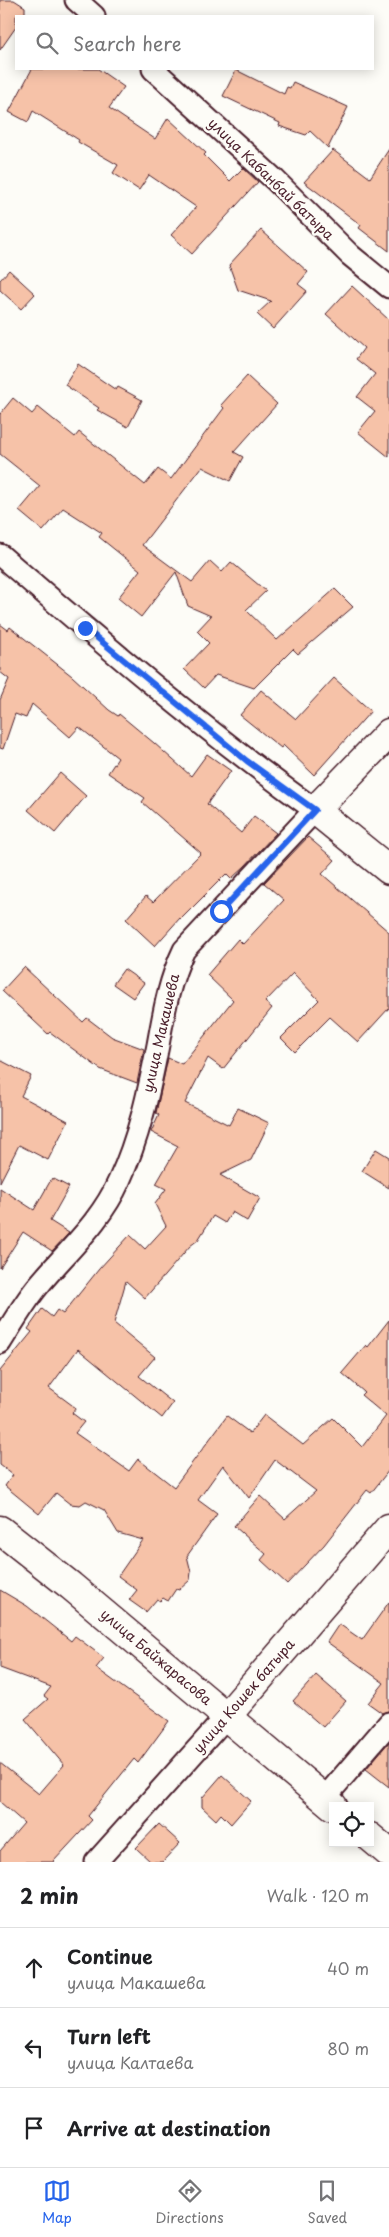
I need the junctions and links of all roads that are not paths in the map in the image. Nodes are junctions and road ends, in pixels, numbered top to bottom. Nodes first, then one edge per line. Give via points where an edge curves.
1 (76, 0) edge
2 (93, 15) edge
3 (154, 70) edge
4 (389, 287) edge
5 (0, 555) edge
6 (389, 733) edge
7 (315, 810) junction
8 (389, 870) edge
9 (0, 1343) edge
10 (389, 1528) edge
11 (0, 1530) edge
12 (226, 1717) junction
13 (389, 1723) edge
14 (328, 1802) edge
15 (374, 1840) edge
16 (389, 1853) edge
17 (96, 1862) edge

1 - 2 street
3 - 4 street, улица Кабанбай батыра via 275,180 350,255
5 - 7 street via 239,754
6 - 7 street, улица Макашева
7 - 8 street
7 - 9 street, улица Макашева via 184,950 169,988 134,1144 119,1182 99,1216 37,1287
10 - 12 street, улица Кошек батыра
11 - 12 street, улица Байжарасова via 79,1592
12 - 14 street, улица Байжарасова
12 - 17 street, улица Кошек батыра
13 - 14 street
15 - 16 street

